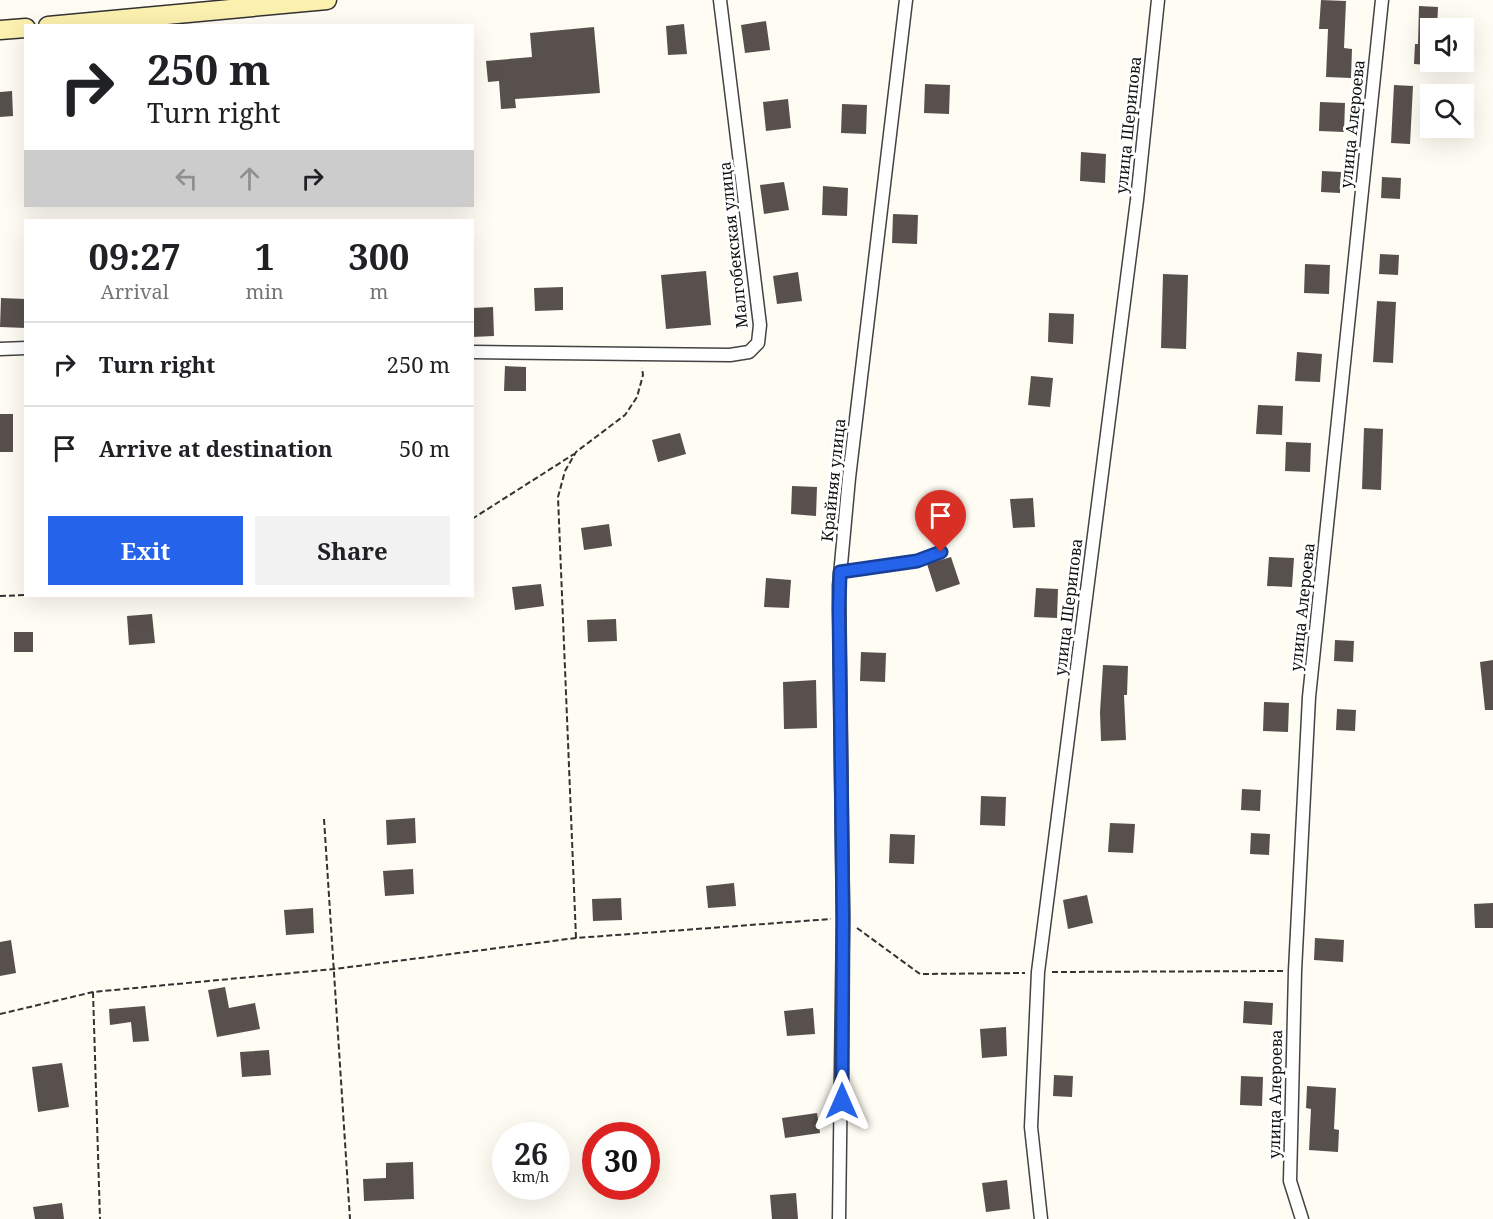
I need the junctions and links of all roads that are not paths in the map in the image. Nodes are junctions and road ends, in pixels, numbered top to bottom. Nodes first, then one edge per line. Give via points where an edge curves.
1 (327, 0) edge
2 (720, 0) edge
3 (906, 0) edge
4 (1158, 0) edge
5 (1382, 0) edge
6 (69, 24) edge
7 (24, 27) edge
8 (0, 30) edge
9 (24, 348) edge
10 (0, 349) edge
11 (474, 352) edge
12 (941, 552) dead end
13 (840, 572) junction
14 (839, 1219) edge
15 (1041, 1219) edge
16 (1302, 1219) edge

1 - 6 street
2 - 11 street, Малгобекская улица via 754,265 758,343 749,352 730,355
3 - 13 street, Крайняя улица
4 - 15 street, улица Шерипова via 1137,200 1038,972 1031,1127
5 - 16 street, улица Алероева via 1309,697 1295,971 1290,1181
7 - 8 street
9 - 10 street
12 - 13 lane via 917,561
13 - 14 street, Крайняя улица via 843,918

